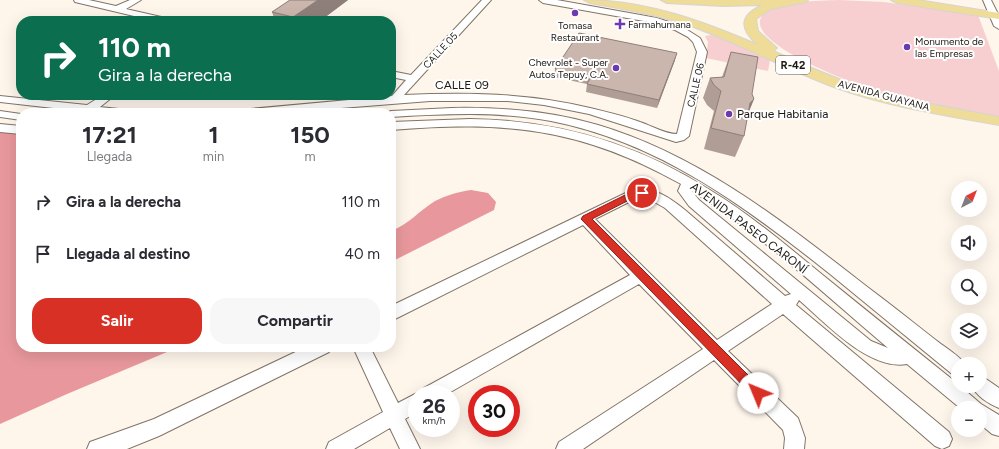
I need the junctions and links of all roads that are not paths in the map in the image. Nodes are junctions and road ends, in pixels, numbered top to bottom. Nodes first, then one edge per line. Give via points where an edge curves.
1 (78, 0) edge
2 (137, 0) edge
3 (487, 0) edge
4 (543, 0) edge
5 (590, 0) edge
6 (667, 0) edge
7 (790, 0) edge
8 (802, 0) edge
9 (898, 0) edge
10 (987, 0) edge
11 (118, 10) junction
12 (996, 15) edge
13 (145, 16) edge
14 (999, 26) edge
15 (806, 70) junction
16 (396, 75) edge
17 (414, 79) junction
18 (396, 98) edge
19 (0, 99) edge
20 (102, 100) edge
21 (394, 100) edge
22 (396, 100) edge
23 (80, 108) edge
24 (90, 108) edge
25 (295, 108) edge
26 (0, 114) edge
27 (396, 114) edge
28 (16, 116) edge
29 (999, 122) edge
30 (396, 126) edge
31 (0, 128) edge
32 (16, 130) edge
33 (680, 138) joint
34 (688, 183) junction
35 (586, 219) junction
36 (641, 276) junction
37 (801, 294) junction
38 (784, 305) junction
39 (396, 312) edge
40 (715, 350) junction
41 (313, 352) edge
42 (363, 352) edge
43 (910, 356) junction
44 (951, 362) edge
45 (446, 385) edge
46 (987, 390) edge
47 (999, 399) edge
48 (965, 401) edge
49 (408, 407) edge
50 (393, 416) junction
51 (987, 418) edge
52 (999, 427) edge
53 (942, 439) dead end
54 (97, 449) edge
55 (336, 449) edge
56 (410, 449) edge
57 (566, 449) edge
58 (794, 449) edge

1 - 11 street
2 - 11 street
3 - 17 street, CALLE 05
4 - 33 street, CALLE 06 via 657,21 691,35 699,43 702,52 684,132
5 - 15 main road, AVENIDA GUAYANA / R-42 via 683,19
6 - 7 main road via 731,3
8 - 15 main road via 766,8 754,14 749,22 752,33 758,39
9 - 12 main road
10 - 12 street
11 - 13 street
12 - 14 street
15 - 29 main road, AVENIDA GUAYANA / R-42 via 836,83 893,100
16 - 17 street
17 - 18 street, CALLE 05
19 - 23 street
20 - 24 street
21 - 25 street, CALLE 09
22 - 33 street, CALLE 09 via 482,97 534,101 585,110
26 - 28 street
27 - 44 street, AVENIDA PASEO CARONÍ via 458,111 530,114 601,129 651,148 704,174 751,206
30 - 34 street, AVENIDA PASEO CARONÍ via 479,122 548,129 618,148 665,169
31 - 32 street
34 - 37 street via 686,193 694,203
34 - 43 street, AVENIDA PASEO CARONÍ via 711,197 766,239
35 - 36 street
35 - 38 street via 634,194 658,197 680,213
35 - 39 street
36 - 40 street
36 - 45 street
37 - 38 street
37 - 43 street via 871,350 888,356
38 - 40 street
38 - 53 street
40 - 57 street
40 - 58 street via 791,425 795,438
41 - 54 street via 159,427
42 - 50 street
43 - 48 street, AVENIDA PASEO CARONÍ
46 - 47 street
49 - 50 street
50 - 55 street
50 - 56 street
51 - 52 street

